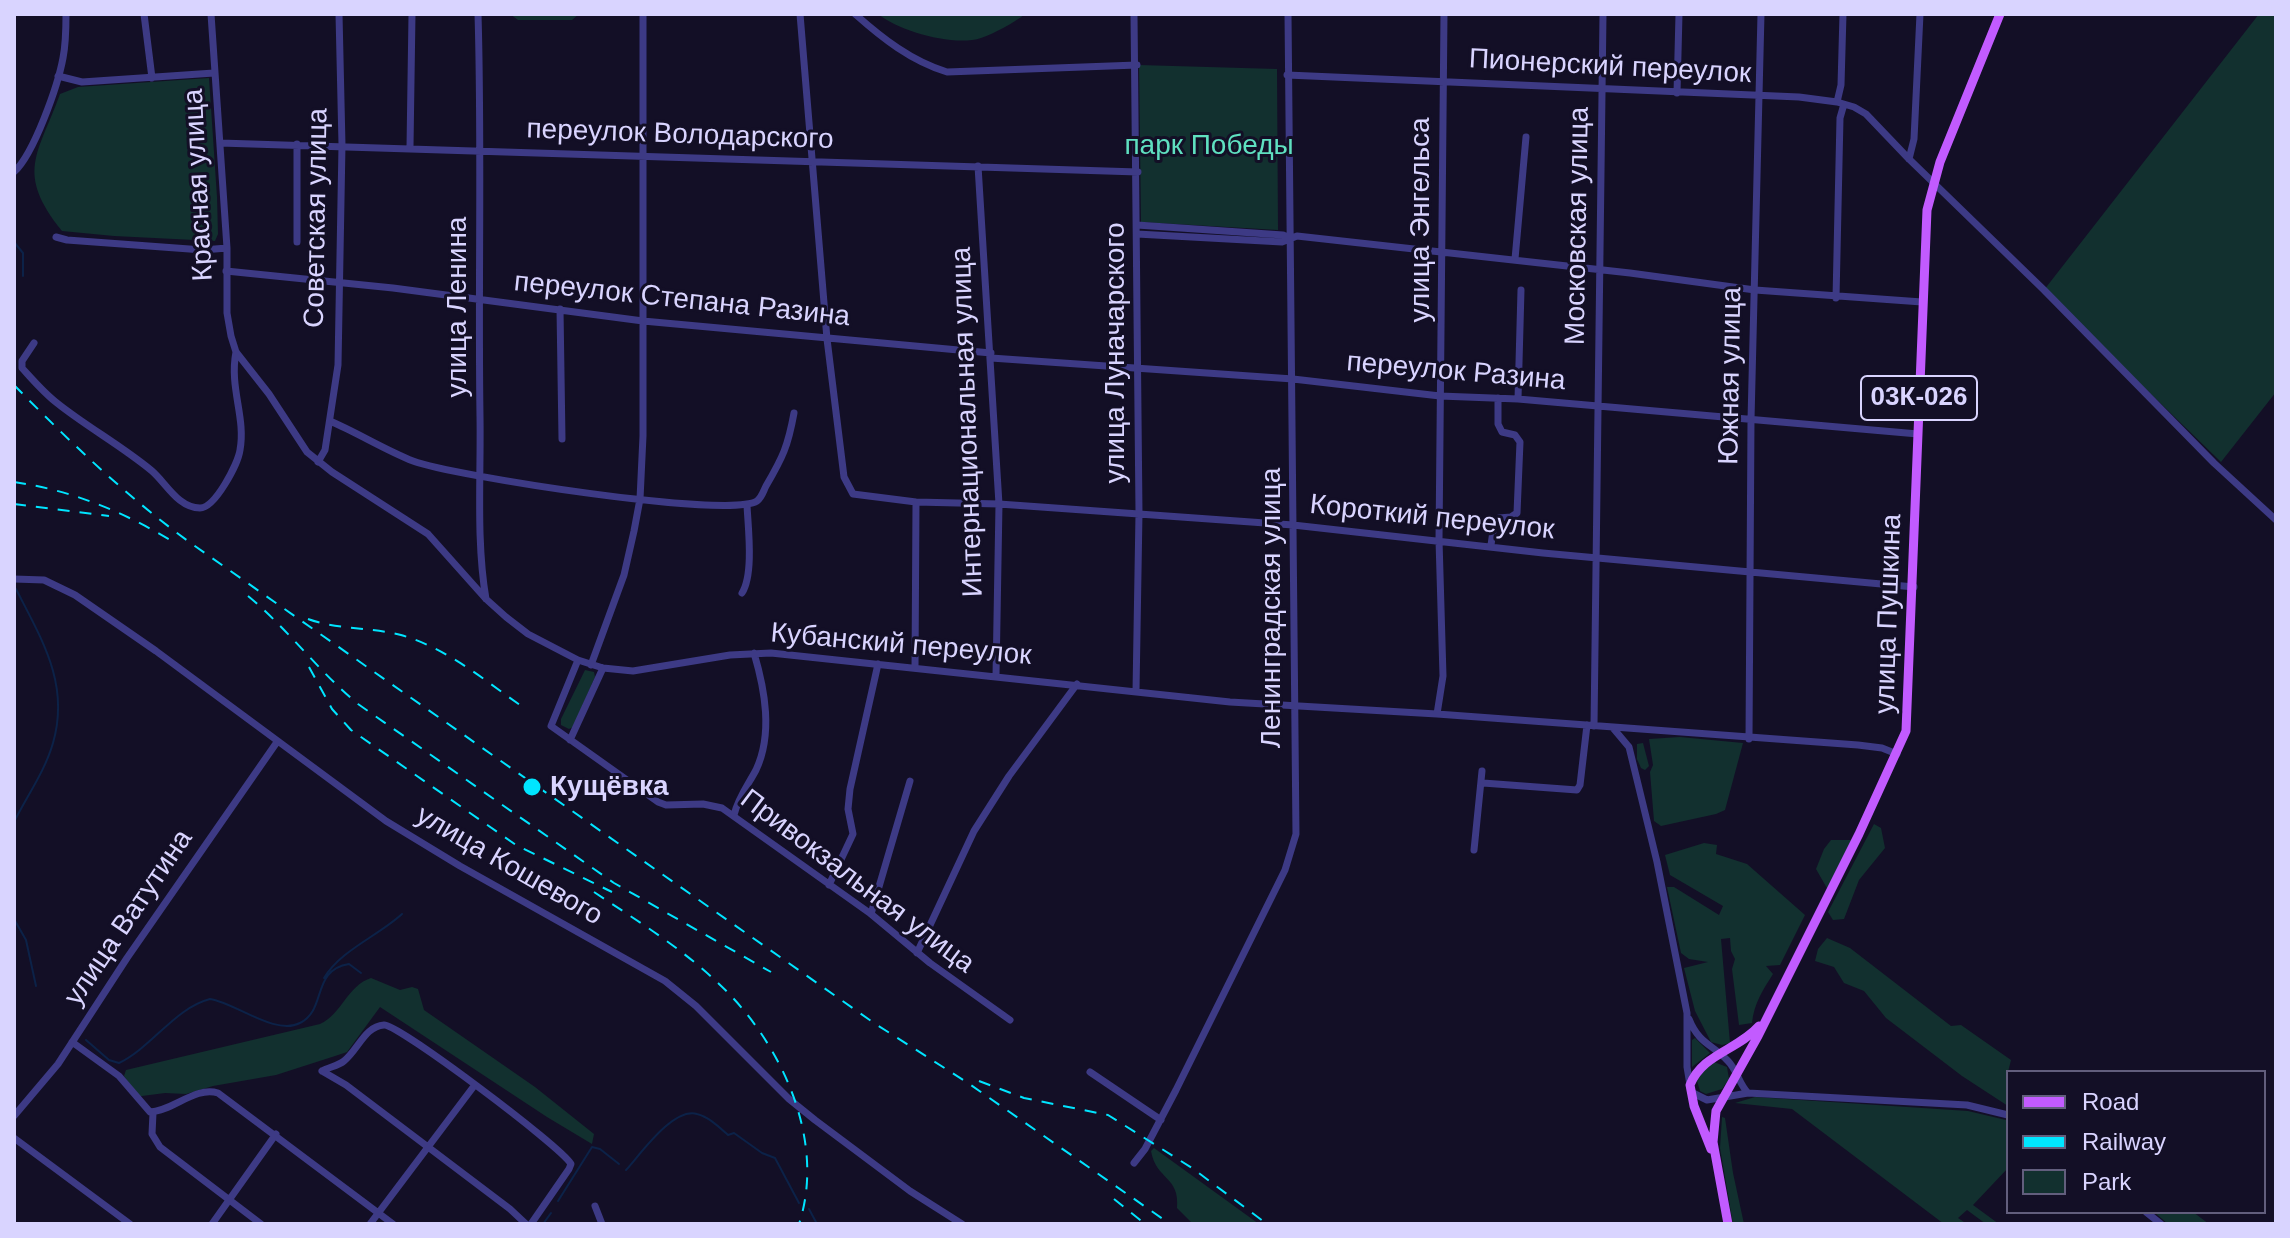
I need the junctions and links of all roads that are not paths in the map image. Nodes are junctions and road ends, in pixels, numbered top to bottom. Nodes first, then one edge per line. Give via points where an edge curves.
1 (66, 14) edge
2 (144, 14) edge
3 (211, 14) edge
4 (339, 14) edge
5 (412, 14) edge
6 (478, 14) edge
7 (643, 14) edge
8 (800, 14) edge
9 (855, 14) edge
10 (1134, 14) edge
11 (1288, 14) edge
12 (1444, 14) edge
13 (1603, 14) edge
14 (1679, 14) edge
15 (1761, 14) edge
16 (1843, 14) edge
17 (1920, 14) edge
18 (2000, 14) edge
19 (1137, 65) junction
20 (214, 73) junction
21 (1287, 75) junction
22 (58, 76) junction
23 (152, 78) junction
24 (1444, 80) junction
25 (1602, 88) junction
26 (1677, 93) junction
27 (1758, 96) junction
28 (1841, 103) junction
29 (1526, 137) dead end
30 (220, 143) junction
31 (297, 144) junction
32 (342, 145) junction
33 (410, 147) junction
34 (482, 150) junction
35 (642, 158) junction
36 (1909, 159) junction
37 (812, 162) junction
38 (978, 166) junction
39 (14, 172) edge
40 (1138, 172) junction
41 (1934, 181) junction
42 (1137, 229) junction
43 (56, 237) dead end
44 (1291, 239) junction
45 (297, 242) dead end
46 (227, 248) junction
47 (1444, 252) junction
48 (1515, 259) junction
49 (226, 271) junction
50 (1600, 271) junction
51 (340, 284) junction
52 (1521, 290) dead end
53 (1755, 290) junction
54 (1836, 298) junction
55 (479, 300) junction
56 (1922, 302) junction
57 (560, 309) junction
58 (643, 321) junction
59 (827, 339) junction
60 (34, 343) dead end
61 (236, 352) junction
62 (991, 355) junction
63 (1138, 368) junction
64 (1293, 379) junction
65 (1440, 396) junction
66 (1498, 398) junction
67 (1518, 399) junction
68 (1598, 406) junction
69 (794, 413) dead end
70 (1751, 420) junction
71 (330, 421) junction
72 (1918, 434) junction
73 (294, 436) joint
74 (562, 439) dead end
75 (318, 462) junction
76 (481, 477) junction
77 (640, 499) junction
78 (916, 502) junction
79 (999, 504) junction
80 (747, 505) junction
81 (1139, 513) junction
82 (2276, 520) edge
83 (1293, 525) junction
84 (1439, 540) junction
85 (1491, 545) junction
86 (1597, 556) junction
87 (1751, 571) junction
88 (14, 579) edge
89 (1914, 587) junction
90 (742, 593) dead end
91 (486, 599) junction
92 (754, 653) junction
93 (578, 660) junction
94 (878, 664) junction
95 (591, 665) junction
96 (603, 668) junction
97 (915, 668) junction
98 (996, 676) junction
99 (1077, 684) junction
100 (1136, 691) junction
101 (1293, 707) junction
102 (1437, 714) junction
103 (1591, 725) junction
104 (1613, 728) junction
105 (1749, 739) junction
106 (570, 740) junction
107 (277, 742) junction
108 (1897, 754) junction
109 (1482, 771) dead end
110 (910, 781) dead end
111 (1483, 783) junction
112 (734, 815) junction
113 (1474, 850) dead end
114 (829, 885) junction
115 (871, 914) junction
116 (917, 953) junction
117 (1687, 1013) junction
118 (1767, 1018) junction
119 (1010, 1020) dead end
120 (72, 1042) junction
121 (1720, 1054) junction
122 (1090, 1072) dead end
123 (1736, 1074) junction
124 (474, 1086) junction
125 (1690, 1088) junction
126 (1748, 1093) junction
127 (1722, 1097) junction
128 (153, 1113) junction
129 (2006, 1115) edge
130 (14, 1116) edge
131 (1161, 1120) junction
132 (276, 1134) junction
133 (14, 1138) edge
134 (427, 1148) junction
135 (1716, 1162) junction
136 (1134, 1163) dead end
137 (228, 1199) junction
138 (595, 1206) dead end
139 (378, 1213) junction
140 (130, 1224) edge
141 (212, 1224) edge
142 (261, 1224) edge
143 (370, 1224) edge
144 (393, 1224) edge
145 (528, 1224) edge
146 (602, 1224) edge
147 (962, 1224) edge
148 (1728, 1224) edge

1 - 22 street
2 - 23 street
3 - 20 street, Красная улица
4 - 32 street, Советская улица
5 - 33 street
6 - 34 street, улица Ленина
7 - 35 street
8 - 37 street
9 - 19 street via 905,53 947,72
10 - 19 street, улица Луначарского
11 - 21 street, Ленинградская улица
12 - 24 street, улица Энгельса
13 - 25 street, Московская улица
14 - 26 street
15 - 27 street, Южная улица
16 - 28 street
17 - 36 street
18 - 41 main road, улица Пушкина / 03К-026
19 - 40 street, улица Луначарского
20 - 23 street
20 - 30 street, Красная улица
21 - 24 street, Пионерский переулок
21 - 44 street, Ленинградская улица
22 - 23 street via 82,82
22 - 39 street via 28,154
24 - 25 street, Пионерский переулок
24 - 47 street, улица Энгельса
25 - 26 street, Пионерский переулок
25 - 50 street, Московская улица
26 - 27 street, Пионерский переулок
27 - 28 street, Пионерский переулок
27 - 53 street, Южная улица
28 - 36 street, Пионерский переулок via 1866,114
28 - 54 street
29 - 48 street
30 - 31 street, переулок Володарского
30 - 46 street, Красная улица
31 - 32 street, переулок Володарского
31 - 45 street
32 - 33 street, переулок Володарского
32 - 51 street, Советская улица
33 - 34 street, переулок Володарского
34 - 35 street, переулок Володарского
34 - 55 street, улица Ленина
35 - 37 street, переулок Володарского
35 - 58 street
36 - 41 street
37 - 38 street, переулок Володарского
37 - 59 street
38 - 40 street, переулок Володарского
38 - 62 street, Интернациональная улица
40 - 42 street, улица Луначарского
41 - 56 main road, улица Пушкина / 03К-026 via 1927,210
41 - 82 street
42 - 44 street
42 - 63 street, улица Луначарского
43 - 46 street
44 - 47 street
44 - 64 street, Ленинградская улица
46 - 49 street, Красная улица
47 - 48 street
47 - 65 street, улица Энгельса
48 - 50 street
49 - 51 street, переулок Степана Разина
49 - 61 street, Красная улица via 227,313
50 - 53 street
50 - 68 street, Московская улица
51 - 55 street, переулок Степана Разина
51 - 71 street, Советская улица
52 - 67 street
53 - 54 street
53 - 70 street, Южная улица
54 - 56 street
55 - 57 street, переулок Степана Разина
55 - 76 street, улица Ленина
56 - 72 main road, улица Пушкина / 03К-026
57 - 58 street, переулок Степана Разина
57 - 74 street
58 - 59 street, переулок Степана Разина
58 - 77 street
59 - 62 street, переулок Степана Разина
59 - 78 street, Короткий переулок via 850,491
60 - 61 street, Красная улица via 22,368 55,401 194,507 214,501 241,450 233,386
61 - 73 street, Красная улица
62 - 63 street, переулок Разина
62 - 79 street, Интернациональная улица
63 - 64 street, переулок Разина
63 - 81 street, улица Луначарского
64 - 65 street, переулок Разина
64 - 83 street, Ленинградская улица
65 - 66 street, переулок Разина
65 - 84 street, улица Энгельса
66 - 67 street, переулок Разина
66 - 85 street via 1502,432 1520,442 1517,513 1494,524
67 - 68 street, переулок Разина
68 - 70 street, переулок Разина
68 - 86 street, Московская улица
69 - 80 street via 782,462 763,495
70 - 72 street, переулок Разина
70 - 87 street, Южная улица
71 - 75 street, Советская улица
71 - 76 street via 414,461
72 - 89 main road, улица Пушкина / 03К-026
73 - 75 street, Кубанский переулок
75 - 91 street, Кубанский переулок via 428,534
76 - 77 street
76 - 91 street, улица Ленина
77 - 80 street via 693,506
77 - 95 street via 624,575
78 - 79 street, Короткий переулок
78 - 97 street
79 - 81 street, Короткий переулок
79 - 98 street, Интернациональная улица
80 - 90 street via 747,583
81 - 83 street, Короткий переулок
81 - 100 street, улица Луначарского
83 - 84 street, Короткий переулок
83 - 101 street, Ленинградская улица
84 - 85 street, Короткий переулок
84 - 102 street, улица Энгельса via 1443,676
85 - 86 street, Короткий переулок
86 - 87 street, Короткий переулок
86 - 103 street, Московская улица
87 - 89 street, Короткий переулок
87 - 105 street, Южная улица
88 - 107 street, улица Кошевого via 44,580 75,595
89 - 108 main road, улица Пушкина / 03К-026 via 1908,718
91 - 93 street, Кубанский переулок via 528,634
92 - 94 street, Кубанский переулок
92 - 96 street, Кубанский переулок via 659,669
92 - 112 street via 764,698 765,739
93 - 95 street, Кубанский переулок
93 - 106 street, Привокзальная улица via 551,726
94 - 97 street, Кубанский переулок
94 - 114 street via 850,789 853,834
95 - 96 street, Кубанский переулок
96 - 106 street
97 - 98 street, Кубанский переулок
98 - 99 street, Кубанский переулок
99 - 100 street, Кубанский переулок
99 - 116 street via 974,831
100 - 101 street, Кубанский переулок
101 - 102 street, Кубанский переулок
101 - 131 street, Ленинградская улица via 1294,845
102 - 103 street, Кубанский переулок
103 - 104 street, Кубанский переулок
103 - 111 street via 1577,790
104 - 105 street, Кубанский переулок
104 - 117 street via 1629,747
105 - 108 street, Кубанский переулок via 1877,747
106 - 112 street, Привокзальная улица via 658,802 714,805
107 - 120 street, улица Ватутина
107 - 147 street, улица Кошевого via 431,849 665,981 806,1113
108 - 118 main road, улица Пушкина / 03К-026
109 - 111 street
110 - 115 street
111 - 113 street
112 - 114 street, Привокзальная улица
114 - 115 street, Привокзальная улица
115 - 116 street, Привокзальная улица
116 - 119 street, Привокзальная улица
117 - 121 street via 1698,1037
117 - 125 street
118 - 121 main road, улица Пушкина / 03К-026 via 1748,1038
118 - 123 main road, улица Пушкина / 03К-026
120 - 128 street via 119,1076
120 - 130 street, улица Ватутина
121 - 123 street
121 - 125 main road, улица Пушкина / 03К-026 via 1703,1064
122 - 131 street
123 - 126 street
123 - 127 main road, улица Пушкина / 03К-026
124 - 134 street
124 - 134 street via 443,1059 386,1024 371,1030 347,1059 322,1071
124 - 145 street via 543,1136 571,1164
125 - 127 street via 1707,1100
125 - 135 main road, 03К-026
126 - 127 street
126 - 129 street via 1967,1105
127 - 135 main road, 03К-026 via 1714,1121
128 - 132 street via 213,1091
128 - 137 street via 154,1141
131 - 136 street, Ленинградская улица
132 - 137 street
132 - 139 street
133 - 140 street
134 - 139 street
134 - 145 street
135 - 148 main road, 03К-026
137 - 141 street
137 - 142 street
138 - 146 street
139 - 143 street
139 - 144 street

